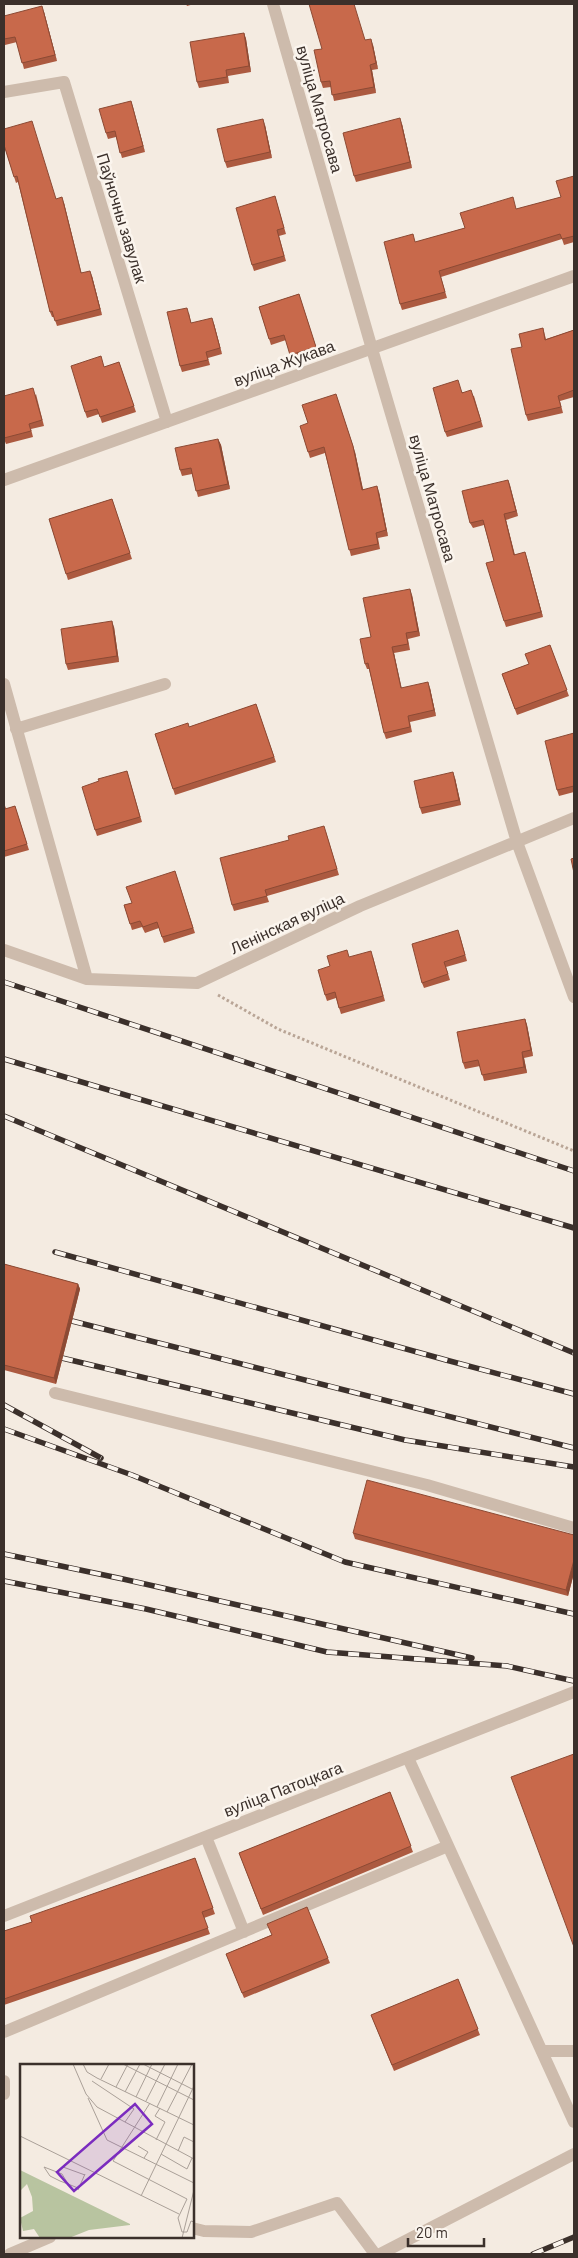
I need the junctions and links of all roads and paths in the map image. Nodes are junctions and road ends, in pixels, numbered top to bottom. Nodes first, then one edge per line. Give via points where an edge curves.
1 (273, 4) edge
2 (4, 92) edge
3 (574, 276) edge
4 (372, 349) junction
5 (167, 422) junction
6 (4, 480) edge
7 (4, 684) edge
8 (165, 684) dead end
9 (16, 729) junction
10 (574, 818) edge
11 (517, 842) junction
12 (4, 950) edge
13 (87, 979) junction
14 (197, 983) junction
15 (574, 997) edge
16 (574, 1151) edge
17 (55, 1393) dead end
18 (574, 1528) edge
19 (574, 1692) edge
20 (408, 1758) junction
21 (206, 1837) junction
22 (448, 1846) junction
23 (4, 1916) edge
24 (244, 1932) junction
25 (4, 2032) edge
26 (542, 2051) junction
27 (574, 2051) edge
28 (4, 2081) edge
29 (4, 2094) edge
30 (574, 2122) edge
31 (574, 2154) edge
32 (194, 2228) edge
33 (48, 2238) edge
34 (10, 2254) edge
35 (374, 2254) edge
36 (380, 2254) edge

1 - 4 street, вуліца Матросава
2 - 5 street, Паўночны завулак via 64,82
3 - 4 street, вуліца Жукава
4 - 5 street, вуліца Жукава
4 - 11 street, вуліца Матросава
5 - 6 street, вуліца Жукава
7 - 9 street
8 - 9 street
9 - 13 street
10 - 11 street, Ленінская вуліца
11 - 14 street, Ленінская вуліца via 360,906
11 - 15 street, вуліца Матросава
12 - 13 street, Ленінская вуліца
13 - 14 street, Ленінская вуліца
14 - 16 path via 278,1029
17 - 18 street via 427,1486
19 - 20 street, вуліца Патоцкага
20 - 21 street, вуліца Патоцкага
20 - 22 street
21 - 23 street, вуліца Патоцкага
21 - 24 street
22 - 24 street
22 - 26 street
24 - 25 street
26 - 27 street
26 - 30 street
28 - 29 street
31 - 36 street
32 - 35 street via 251,2232 337,2203
33 - 34 street

